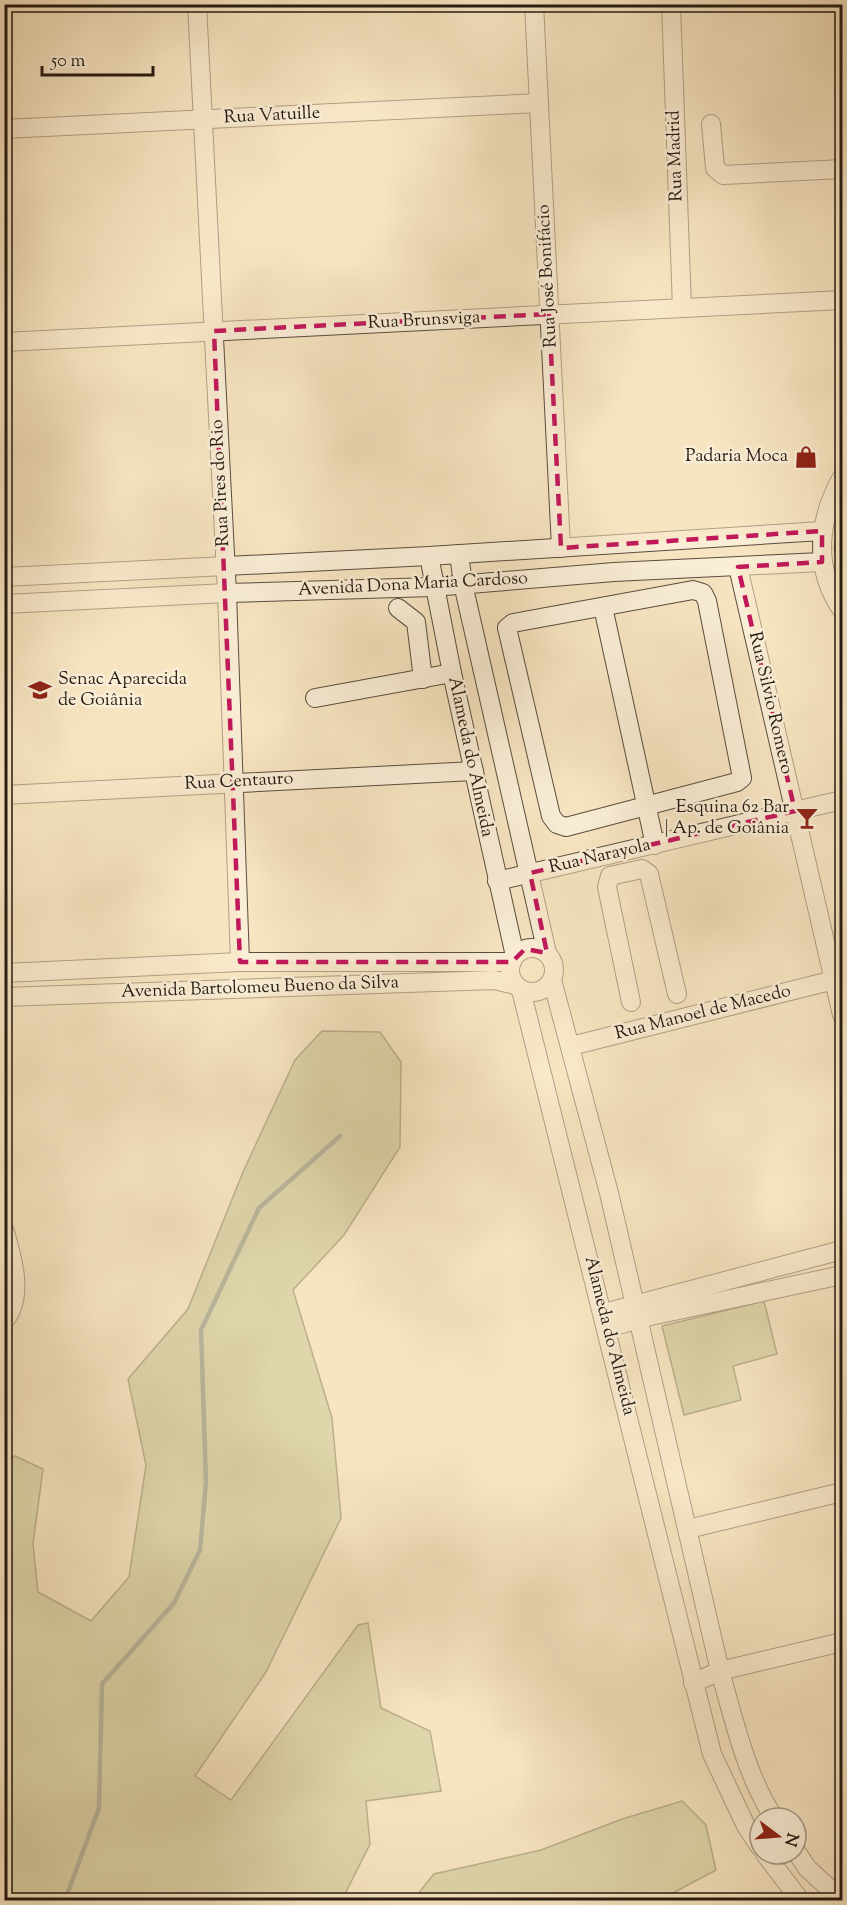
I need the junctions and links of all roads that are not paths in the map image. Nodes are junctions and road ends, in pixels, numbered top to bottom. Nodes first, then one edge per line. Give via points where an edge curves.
1 (197, 4) edge
2 (534, 4) edge
3 (671, 4) edge
4 (539, 103) junction
5 (203, 120) junction
6 (711, 124) dead end
7 (4, 129) edge
8 (843, 169) edge
9 (843, 300) edge
10 (682, 308) junction
11 (549, 314) junction
12 (214, 331) junction
13 (4, 342) edge
14 (843, 477) edge
15 (822, 531) junction
16 (561, 548) junction
17 (459, 554) junction
18 (429, 556) junction
19 (822, 562) junction
20 (225, 565) junction
21 (738, 567) junction
22 (4, 577) edge
23 (463, 584) junction
24 (434, 587) junction
25 (226, 593) junction
26 (4, 604) edge
27 (603, 607) junction
28 (398, 608) dead end
29 (843, 610) edge
30 (452, 673) junction
31 (423, 679) junction
32 (315, 698) dead end
33 (474, 771) junction
34 (233, 782) junction
35 (4, 795) edge
36 (843, 800) edge
37 (645, 806) junction
38 (795, 811) junction
39 (655, 845) junction
40 (621, 852) junction
41 (627, 872) junction
42 (530, 873) junction
43 (497, 880) junction
44 (547, 953) junction
45 (514, 959) junction
46 (240, 962) junction
47 (4, 973) edge
48 (552, 980) junction
49 (834, 980) junction
50 (518, 987) junction
51 (677, 994) dead end
52 (4, 997) edge
53 (631, 1002) dead end
54 (843, 1015) edge
55 (572, 1046) junction
56 (4, 1229) edge
57 (843, 1250) edge
58 (843, 1275) edge
59 (637, 1312) junction
60 (4, 1321) edge
61 (606, 1321) junction
62 (843, 1492) edge
63 (688, 1529) junction
64 (843, 1642) edge
65 (720, 1671) junction
66 (693, 1683) junction
67 (766, 1806) edge
68 (748, 1829) edge
69 (774, 1866) edge
70 (806, 1866) edge
71 (800, 1900) edge
72 (842, 1900) edge

1 - 5 street, Rua Pires do Rio
2 - 4 street, Rua José Bonifácio
3 - 10 street, Rua Madrid
4 - 5 street, Rua Vatuille
4 - 11 street, Rua José Bonifácio
5 - 7 street, Rua Vatuille
5 - 12 street, Rua Pires do Rio
6 - 8 street via 715,168 723,175
9 - 10 street, Rua Brunsviga
10 - 11 street, Rua Brunsviga
11 - 12 street, Rua Brunsviga
11 - 16 street, Rua José Bonifácio
12 - 13 street, Rua Brunsviga
12 - 20 street, Rua Pires do Rio
14 - 15 street via 829,501
15 - 16 street, Avenida Dona Maria Cardoso
15 - 19 street
16 - 17 street, Avenida Dona Maria Cardoso
17 - 18 street, Avenida Dona Maria Cardoso
17 - 23 street, Alameda do Almeida
18 - 20 street, Avenida Dona Maria Cardoso
18 - 24 street, Alameda do Almeida
19 - 21 street, Avenida Dona Maria Cardoso
19 - 29 street via 833,596
20 - 22 street, Avenida Dona Maria Cardoso
20 - 25 street, Rua Pires do Rio
21 - 23 street, Avenida Dona Maria Cardoso
21 - 38 street, Rua Silvio Romero
23 - 24 street, Avenida Dona Maria Cardoso
23 - 42 street, Alameda do Almeida
24 - 25 street, Avenida Dona Maria Cardoso
24 - 30 street, Alameda do Almeida
25 - 26 street, Avenida Dona Maria Cardoso
25 - 34 street, Rua Pires do Rio
27 - 37 street
27 - 37 street via 699,591 705,596 711,624 741,778
27 - 37 street via 513,623 507,634 553,821 566,827
28 - 31 street via 416,622
30 - 31 street
30 - 33 street, Alameda do Almeida
31 - 32 street
33 - 34 street, Rua Centauro
33 - 43 street, Alameda do Almeida
34 - 35 street, Rua Centauro
34 - 46 street, Rua Pires do Rio
36 - 38 street, Rua Narayola
37 - 39 street
38 - 39 street, Rua Narayola
38 - 49 street, Rua Silvio Romero
39 - 40 street, Rua Narayola
40 - 41 street
40 - 42 street, Rua Narayola
41 - 51 street via 642,869 649,874
41 - 53 street via 610,876 607,887
42 - 43 street, Rua Narayola
42 - 44 street, Alameda do Almeida
43 - 45 street, Alameda do Almeida
44 - 45 street via 536,948 525,950
44 - 48 street via 554,966
45 - 46 street, Avenida Bartolomeu Bueno da Silva
45 - 50 street via 510,974
46 - 47 street, Avenida Bartolomeu Bueno da Silva
48 - 50 street via 533,993
48 - 55 street, Alameda do Almeida
49 - 54 street, Rua Silvio Romero
49 - 55 street, Rua Manoel de Macedo
50 - 52 street, Avenida Bartolomeu Bueno da Silva via 494,980
50 - 61 street, Alameda do Almeida
55 - 59 street, Alameda do Almeida
56 - 60 street via 15,1287 13,1304
57 - 59 street
58 - 59 street
59 - 61 street
59 - 63 street, Alameda do Almeida
61 - 66 street, Alameda do Almeida
62 - 63 street
63 - 65 street, Alameda do Almeida
64 - 65 street
65 - 66 street
65 - 67 street, Alameda do Almeida via 740,1741
66 - 68 street, Alameda do Almeida via 712,1754
69 - 71 street
70 - 72 street

